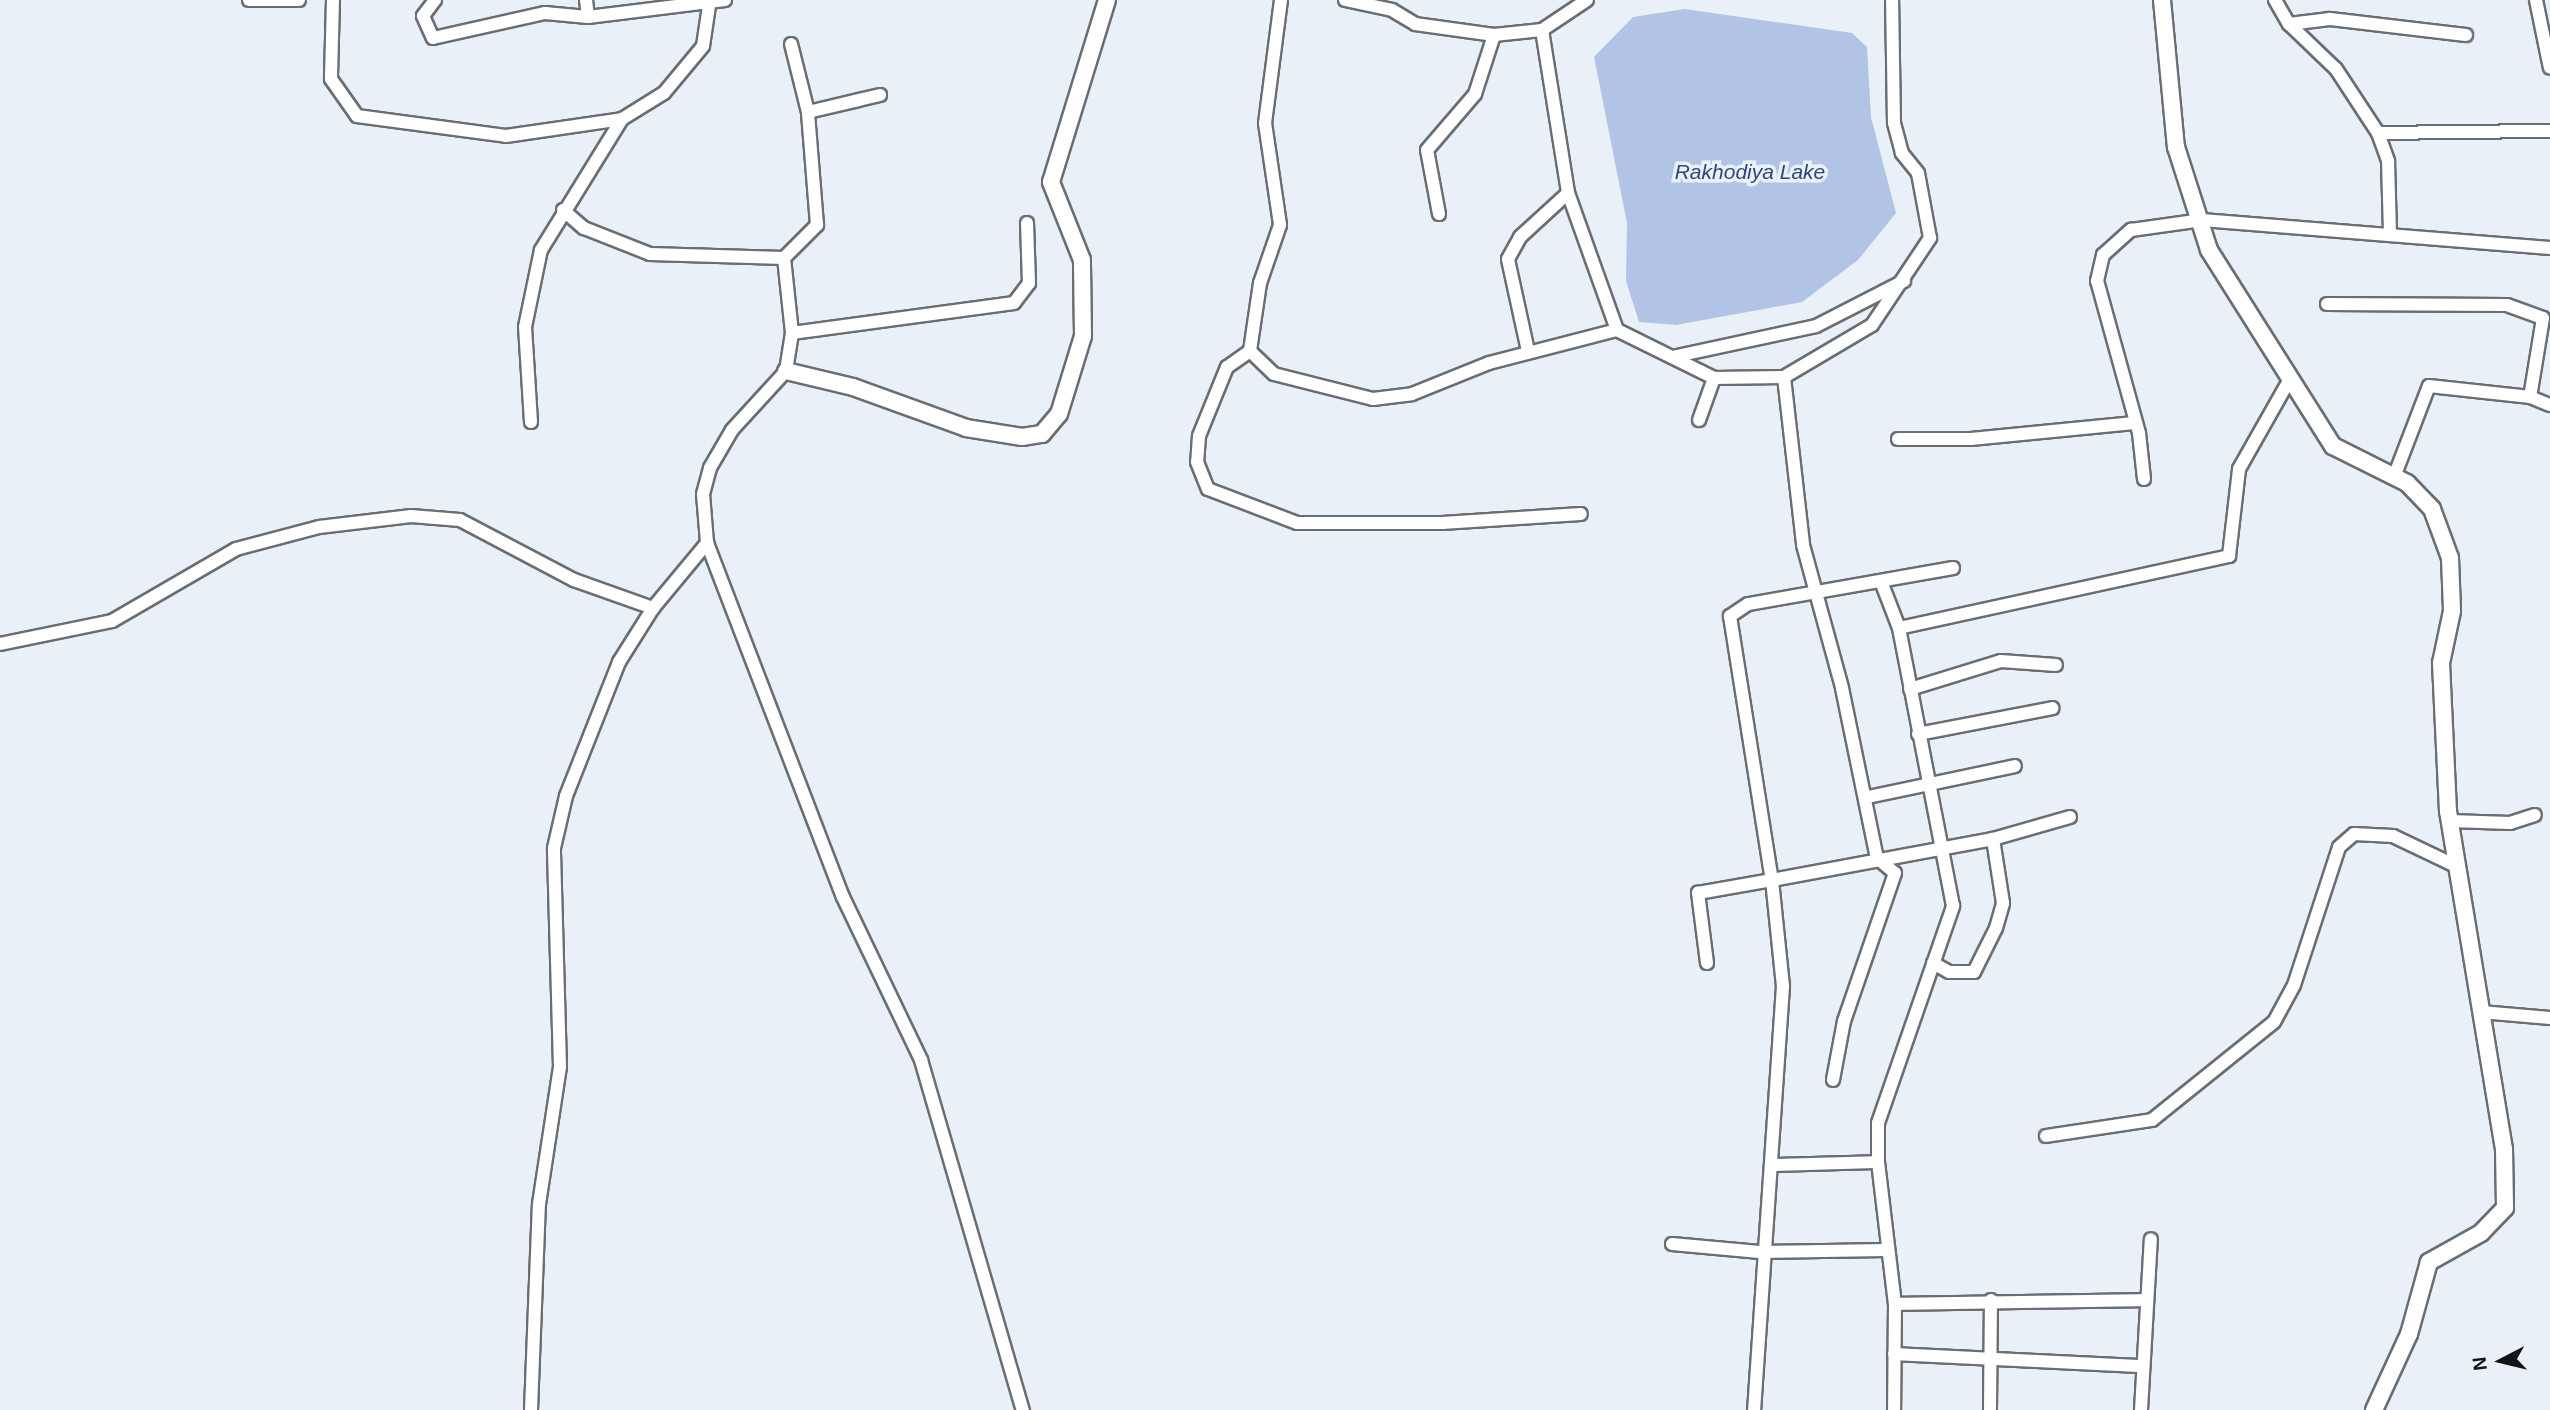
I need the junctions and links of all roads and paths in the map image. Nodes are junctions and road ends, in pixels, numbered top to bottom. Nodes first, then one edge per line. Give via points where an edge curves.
1 (249, 0) edge
2 (299, 0) edge
3 (333, 0) edge
4 (435, 0) edge
5 (586, 0) edge
6 (725, 0) edge
7 (1107, 0) edge
8 (1282, 0) edge
9 (1345, 0) edge
10 (1587, 0) edge
11 (1892, 0) edge
12 (2162, 0) edge
13 (2275, 0) edge
14 (2536, 0) edge
15 (709, 6) junction
16 (588, 17) junction
17 (2289, 24) junction
18 (1542, 30) junction
19 (1493, 35) junction
20 (2466, 35) dead end
21 (791, 44) dead end
22 (2550, 68) edge
23 (880, 94) dead end
24 (808, 112) junction
25 (622, 119) junction
26 (2550, 131) edge
27 (2378, 132) junction
28 (1568, 193) junction
29 (563, 210) junction
30 (1439, 214) dead end
31 (2202, 220) junction
32 (1027, 223) dead end
33 (2389, 233) junction
34 (2550, 248) edge
35 (784, 258) junction
36 (1904, 281) junction
37 (2326, 304) dead end
38 (1617, 330) junction
39 (792, 333) junction
40 (1250, 351) junction
41 (1528, 351) junction
42 (1672, 357) junction
43 (786, 371) junction
44 (1784, 377) junction
45 (1714, 378) junction
46 (2290, 379) junction
47 (2530, 397) junction
48 (2550, 405) edge
49 (1699, 420) dead end
50 (531, 422) dead end
51 (2134, 423) junction
52 (1898, 439) dead end
53 (2394, 477) junction
54 (2144, 479) dead end
55 (1581, 513) dead end
56 (707, 543) junction
57 (1954, 568) dead end
58 (1882, 583) junction
59 (1814, 593) junction
60 (653, 608) junction
61 (1899, 628) junction
62 (0, 643) edge
63 (2056, 665) dead end
64 (1910, 689) junction
65 (2053, 708) dead end
66 (1918, 734) junction
67 (2015, 766) dead end
68 (1931, 783) junction
69 (1868, 797) junction
70 (2535, 815) dead end
71 (2070, 817) dead end
72 (2450, 821) junction
73 (1993, 839) junction
74 (1946, 848) junction
75 (1877, 858) junction
76 (2458, 867) junction
77 (1772, 880) junction
78 (1707, 963) dead end
79 (1933, 963) junction
80 (2481, 1012) junction
81 (2550, 1018) edge
82 (1833, 1080) dead end
83 (2046, 1136) dead end
84 (1878, 1162) junction
85 (1772, 1165) junction
86 (2151, 1239) dead end
87 (1672, 1244) dead end
88 (1886, 1250) junction
89 (1760, 1252) junction
90 (1992, 1300) junction
91 (2147, 1300) junction
92 (1895, 1304) junction
93 (1894, 1353) junction
94 (1990, 1358) junction
95 (2143, 1366) junction
96 (531, 1410) edge
97 (1023, 1410) edge
98 (1754, 1410) edge
99 (1894, 1410) edge
100 (1990, 1410) edge
101 (2141, 1410) edge
102 (2374, 1410) edge

1 - 2 street
3 - 25 street via 331,79 357,116 506,136
4 - 16 street via 423,16 433,38 545,13
5 - 16 street
6 - 15 street
7 - 43 street via 1051,182 1082,260 1083,336 1059,414 1042,434 1021,437 966,428 853,387
8 - 40 street via 1265,123 1280,225 1260,283
9 - 19 street via 1392,10 1415,24
10 - 18 street
11 - 36 street via 1894,123 1902,153 1918,173 1930,229
12 - 31 street via 2176,147
13 - 17 street
14 - 22 street
15 - 16 street
15 - 25 street via 703,46 664,93
17 - 20 street via 2330,19
17 - 27 street via 2336,69
18 - 19 street
18 - 28 street
19 - 30 street via 1475,94 1427,150
21 - 24 street
23 - 24 street
24 - 35 street via 817,225
25 - 29 street
26 - 27 street
27 - 33 street via 2388,161
28 - 38 street
28 - 41 street via 1520,237 1508,259
29 - 35 street via 584,228 661,257
29 - 50 street via 541,250 525,327
31 - 33 street
31 - 46 street via 2230,290
31 - 51 street via 2131,230 2103,255 2097,281
32 - 39 street via 1029,283 1014,303
33 - 34 street
35 - 39 street
36 - 42 street via 1804,330
36 - 44 street via 1872,325
37 - 47 street via 2507,305 2543,318
38 - 41 street
38 - 42 street
39 - 43 street
40 - 41 street via 1274,374 1373,399 1412,394
40 - 55 street via 1227,367 1212,399 1197,461 1209,489 1248,508 1297,523 1442,523
42 - 45 street
43 - 56 street via 732,430 710,468 703,494
44 - 45 street
44 - 59 street
45 - 49 street
46 - 53 street via 2333,446
46 - 61 street via 2239,469 2229,556
47 - 48 street
47 - 53 street via 2429,386
51 - 52 street via 1971,439
51 - 54 street
53 - 72 street via 2432,509 2450,558 2452,611 2441,663
56 - 60 street
56 - 97 street via 843,897 921,1060
57 - 58 street
58 - 59 street
58 - 61 street
59 - 69 street
59 - 77 street via 1748,604 1730,615
60 - 62 street via 575,580 460,520 411,516 319,527 236,549 112,621
60 - 96 street via 619,662 566,796 554,848 560,1067 539,1205
61 - 64 street
63 - 64 street via 2001,661
64 - 66 street
65 - 66 street
66 - 68 street
67 - 68 street
68 - 69 street
68 - 74 street
69 - 75 street
70 - 72 street via 2510,823
71 - 73 street
72 - 76 street
73 - 74 street
73 - 79 street via 2003,902 1996,928 1974,972 1949,972
74 - 75 street
74 - 79 street via 1953,906
75 - 77 street
75 - 82 street via 1895,873 1844,1021
76 - 80 street
76 - 83 street via 2393,836 2354,834 2339,847 2294,985 2274,1022 2152,1120
77 - 78 street via 1698,893
77 - 85 street via 1783,986
79 - 84 street via 1878,1123
80 - 81 street
80 - 102 street via 2504,1149 2505,1208 2481,1233 2429,1262 2409,1334
84 - 85 street
84 - 88 street
85 - 89 street
86 - 91 street
87 - 89 street
88 - 89 street
88 - 92 street
89 - 98 street
90 - 91 street
90 - 92 street
90 - 94 street
91 - 95 street
92 - 93 street
93 - 94 street
93 - 99 street
94 - 95 street
94 - 100 street
95 - 101 street

